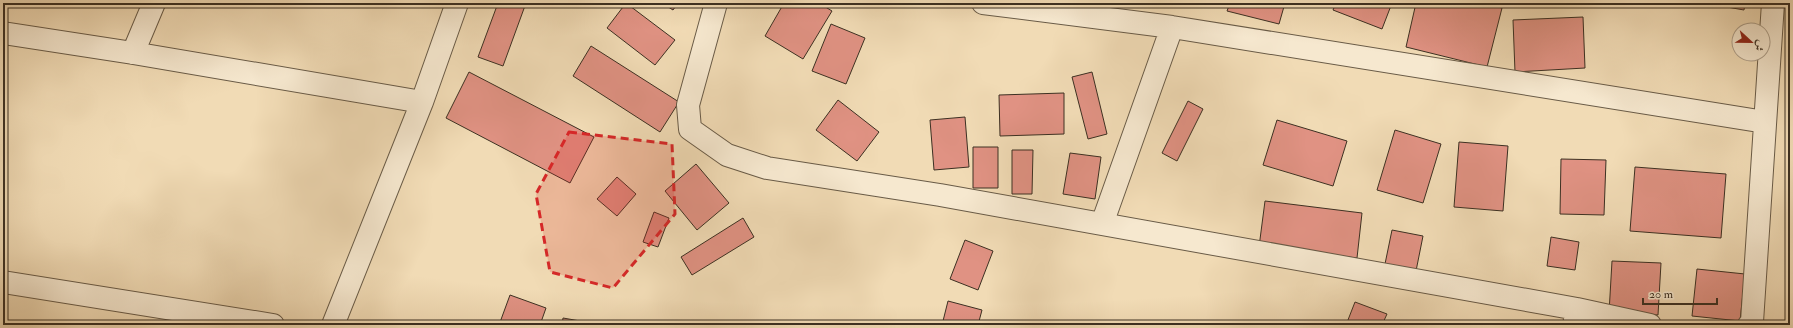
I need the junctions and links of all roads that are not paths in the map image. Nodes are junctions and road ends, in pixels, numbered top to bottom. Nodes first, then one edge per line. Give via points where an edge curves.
1 (154, 3) edge
2 (457, 3) edge
3 (716, 3) edge
4 (983, 3) edge
5 (1773, 3) edge
6 (1172, 27) junction
7 (3, 33) edge
8 (133, 53) junction
9 (422, 102) junction
10 (1765, 122) junction
11 (1102, 224) junction
12 (3, 282) edge
13 (1575, 317) edge
14 (267, 324) edge
15 (333, 325) edge
16 (1650, 325) edge
17 (1749, 325) edge

1 - 8 street
2 - 9 street
3 - 11 street via 688,105 690,129 727,155 767,168
4 - 6 street
5 - 10 street
6 - 10 street
6 - 11 street
7 - 8 street
8 - 9 street
9 - 15 street
10 - 17 street via 1752,322
11 - 13 street
12 - 14 street
13 - 16 street

